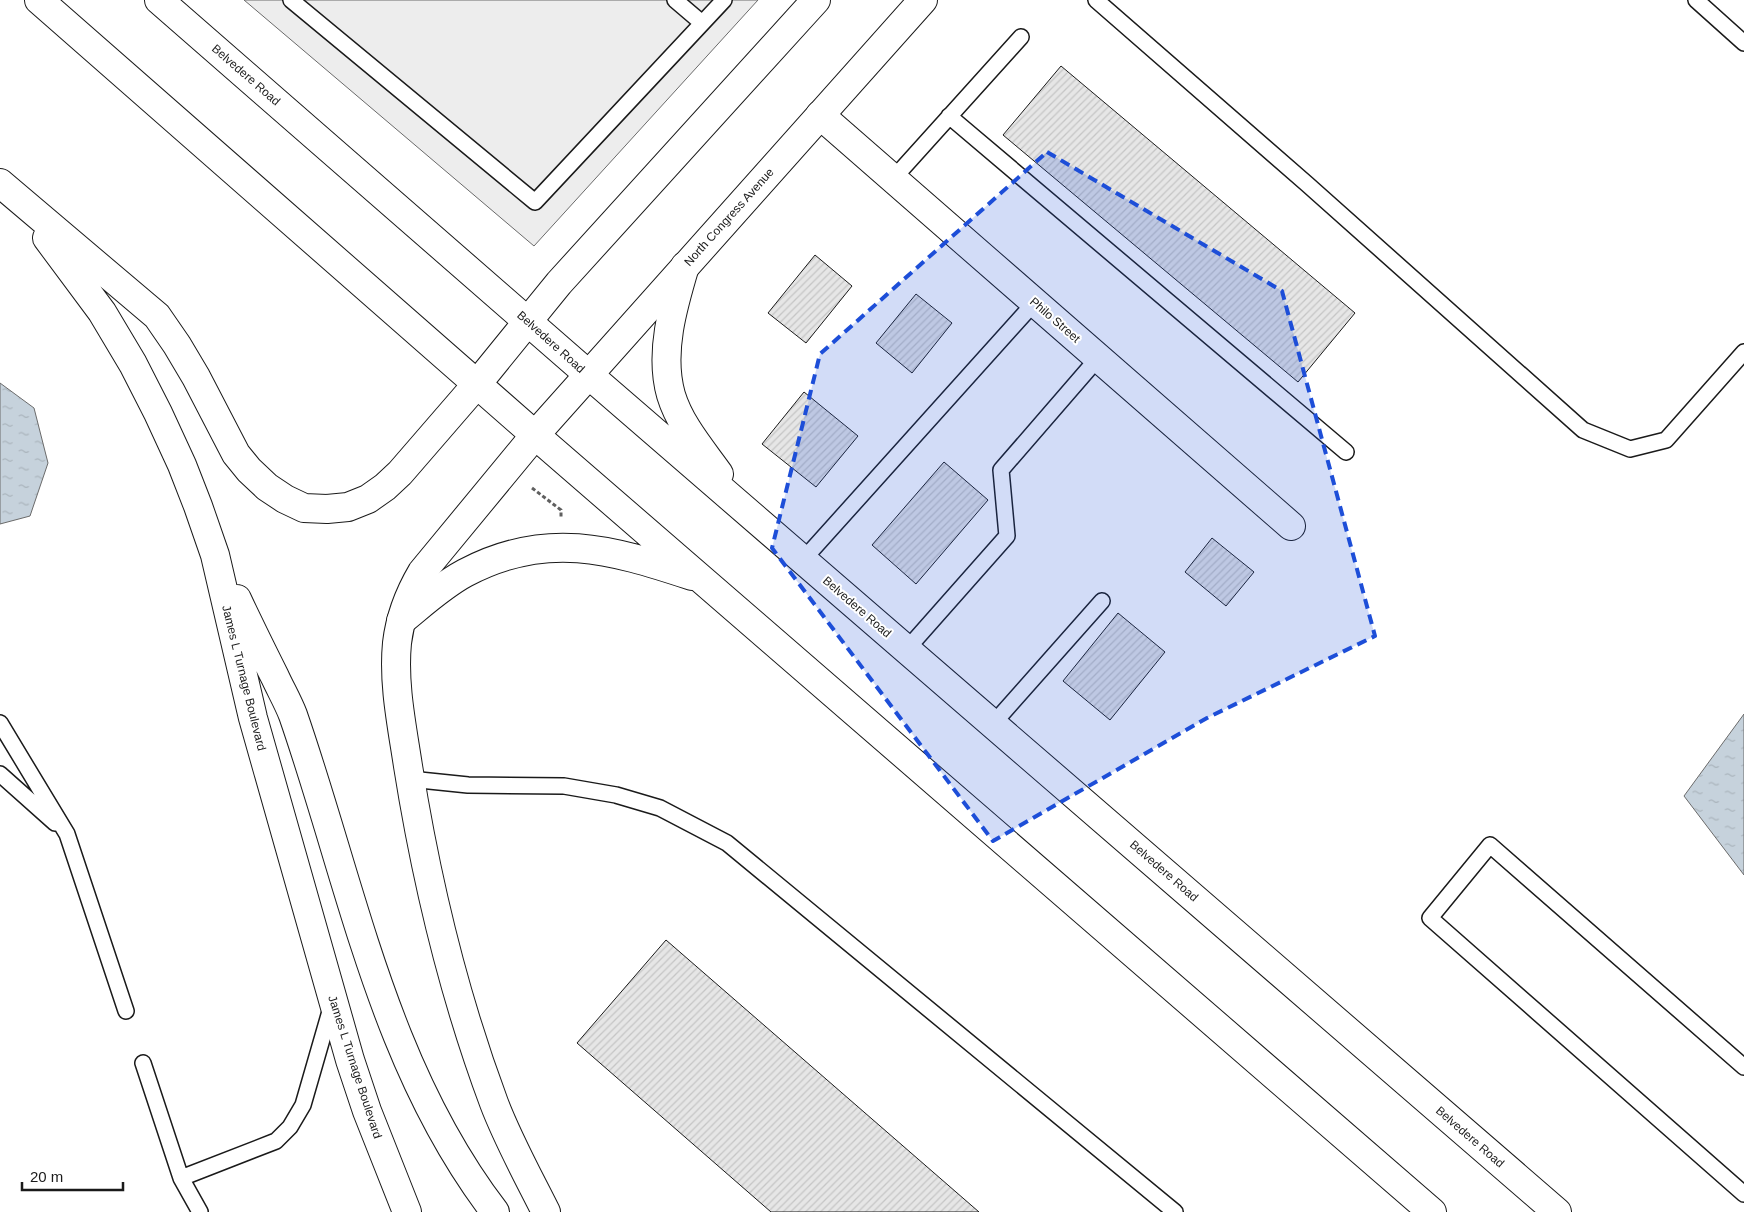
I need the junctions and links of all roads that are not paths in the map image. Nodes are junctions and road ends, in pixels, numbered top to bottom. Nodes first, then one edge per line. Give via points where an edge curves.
1 (39, 0) edge
2 (159, 0) edge
3 (292, 0) edge
4 (675, 0) edge
5 (724, 0) edge
6 (816, 0) edge
7 (923, 0) edge
8 (1096, 0) edge
9 (1696, 0) edge
10 (702, 23) junction
11 (1021, 37) dead end
12 (1744, 43) edge
13 (820, 114) junction
14 (950, 116) junction
15 (894, 178) junction
16 (0, 183) edge
17 (686, 266) junction
18 (1035, 302) junction
19 (529, 321) junction
20 (1744, 352) edge
21 (1098, 358) junction
22 (589, 375) junction
23 (477, 384) junction
24 (535, 435) junction
25 (1346, 452) dead end
26 (743, 508) junction
27 (1291, 526) dead end
28 (215, 556) junction
29 (803, 560) junction
30 (704, 580) junction
31 (1102, 601) dead end
32 (400, 621) junction
33 (907, 649) junction
34 (0, 723) edge
35 (993, 724) junction
36 (0, 774) edge
37 (410, 779) junction
38 (67, 834) junction
39 (333, 1003) junction
40 (126, 1011) dead end
41 (143, 1063) dead end
42 (1744, 1067) edge
43 (181, 1178) junction
44 (1744, 1194) edge
45 (200, 1212) edge
46 (407, 1212) edge
47 (496, 1212) edge
48 (546, 1212) edge
49 (1175, 1212) edge
50 (1432, 1212) edge
51 (1557, 1212) edge

1 - 23 street
2 - 19 street, Belvedere Road
3 - 10 lane via 535,202
4 - 10 lane
5 - 10 lane
6 - 19 street via 559,283
7 - 13 street, North Congress Avenue
8 - 20 lane via 1583,430 1630,449 1666,440
9 - 12 lane
11 - 14 lane
13 - 15 street, Philo Street
13 - 17 street, North Congress Avenue
14 - 15 lane
14 - 25 lane
15 - 18 street, Philo Street
16 - 23 street via 157,316 196,377 236,454 267,487 304,508 348,507 385,487
16 - 28 street, James L Turnage Boulevard via 71,268 102,312 132,364 182,465
17 - 22 street, North Congress Avenue
17 - 26 street via 669,335 667,363 671,395 686,427
18 - 21 street, Philo Street
18 - 29 lane
19 - 22 street, Belvedere Road
19 - 23 street
21 - 27 street, Philo Street
21 - 33 lane via 1001,470 1007,536
22 - 24 street, North Congress Avenue
22 - 26 street, Belvedere Road
23 - 24 street
24 - 30 street
24 - 32 street, North Congress Avenue via 431,560 414,585
26 - 29 street, Belvedere Road
28 - 39 street, James L Turnage Boulevard via 253,718
28 - 47 street via 292,713 377,982 399,1040 448,1142
29 - 33 street, Belvedere Road
30 - 32 street via 620,554 542,548 502,557 463,574
30 - 50 street
31 - 35 lane
32 - 37 street, North Congress Avenue via 397,676
33 - 35 street, Belvedere Road
34 - 38 lane
35 - 51 street, Belvedere Road
36 - 38 lane
37 - 48 street, North Congress Avenue via 432,888 480,1064 513,1146
37 - 49 lane via 468,785 564,786 616,795 660,808 727,843
38 - 40 lane
39 - 43 lane via 303,1106 290,1127 276,1140
39 - 46 street, James L Turnage Boulevard via 367,1111
41 - 43 lane
42 - 44 lane via 1490,846 1430,918
43 - 45 lane

